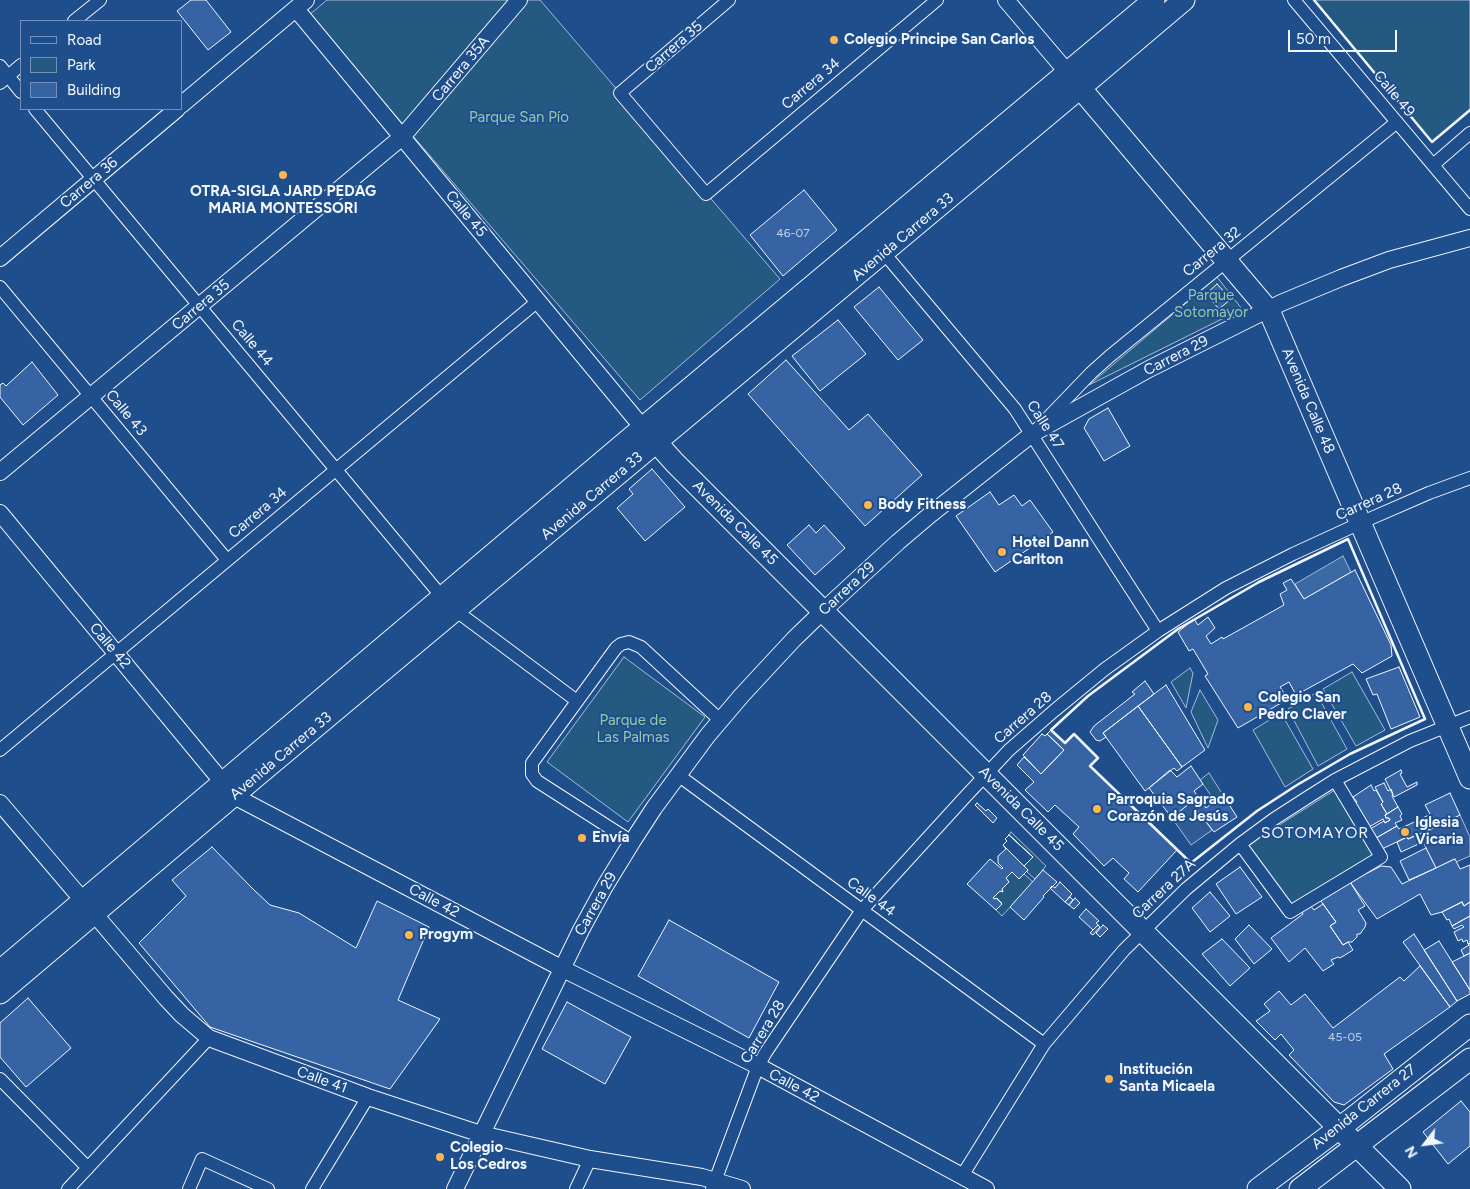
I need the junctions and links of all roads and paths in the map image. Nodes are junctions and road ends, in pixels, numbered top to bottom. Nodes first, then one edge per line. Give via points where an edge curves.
1 (100, 0) edge
2 (519, 0) edge
3 (729, 0) edge
4 (937, 0) edge
5 (1006, 0) edge
6 (1154, 0) edge
7 (1184, 0) edge
8 (1294, 0) edge
9 (297, 3) edge
10 (75, 20) edge
11 (20, 66) edge
12 (3, 75) edge
13 (1074, 81) junction
14 (20, 91) edge
15 (182, 104) edge
16 (37, 110) edge
17 (176, 110) edge
18 (1396, 122) junction
19 (1470, 133) edge
20 (402, 137) junction
21 (1433, 165) junction
22 (94, 179) junction
23 (706, 194) joint
24 (1470, 209) edge
25 (1470, 238) edge
26 (884, 253) junction
27 (0, 258) edge
28 (1226, 261) junction
29 (0, 288) edge
30 (538, 301) junction
31 (200, 306) junction
32 (1268, 311) junction
33 (91, 397) junction
34 (1032, 434) junction
35 (650, 435) junction
36 (336, 469) junction
37 (0, 472) edge
38 (1470, 478) edge
39 (0, 513) edge
40 (1360, 523) junction
41 (227, 560) junction
42 (449, 604) junction
43 (823, 611) junction
44 (1158, 631) junction
45 (115, 653) junction
46 (577, 701) junction
47 (1470, 717) edge
48 (720, 720) junction
49 (1447, 726) junction
50 (0, 750) edge
51 (986, 774) junction
52 (678, 775) junction
53 (1470, 778) edge
54 (1336, 780) junction
55 (229, 790) junction
56 (0, 803) edge
57 (632, 842) junction
58 (1240, 844) junction
59 (88, 908) junction
60 (862, 910) junction
61 (1143, 931) junction
62 (564, 969) junction
63 (0, 971) edge
64 (0, 992) edge
65 (1470, 1025) edge
66 (209, 1038) junction
67 (1044, 1044) junction
68 (1470, 1059) edge
69 (758, 1066) junction
70 (0, 1079) edge
71 (368, 1097) junction
72 (1340, 1127) junction
73 (481, 1134) junction
74 (1357, 1145) junction
75 (590, 1159) junction
76 (88, 1168) junction
77 (962, 1176) junction
78 (714, 1185) edge
79 (68, 1189) edge
80 (189, 1189) edge
81 (268, 1189) edge
82 (312, 1189) edge
83 (455, 1189) edge
84 (576, 1189) edge
85 (742, 1189) edge
86 (986, 1189) edge
87 (1258, 1189) edge
88 (1300, 1189) edge
89 (1400, 1189) edge

1 - 10 street
2 - 20 street, Carrera 35A
3 - 23 street, Carrera 35 via 620,93
4 - 23 street, Carrera 34
5 - 13 street
6 - 13 main road, Avenida Carrera 33
7 - 13 main road, Avenida Carrera 33
8 - 18 street, Calle 49
9 - 15 street
9 - 20 street, Calle 45
11 - 12 street
12 - 14 street
13 - 26 main road, Avenida Carrera 33
13 - 28 main road, Avenida Calle 48
13 - 35 main road, Avenida Carrera 33
16 - 22 street, Calle 44
17 - 22 street, Carrera 36
18 - 21 street, Calle 49
18 - 28 street, Carrera 32
19 - 21 street
20 - 30 street, Calle 45
20 - 31 street, Carrera 35
21 - 24 street, Calle 49
22 - 27 street, Carrera 36
22 - 31 street, Calle 44
25 - 32 street, Carrera 29 via 1364,269
26 - 34 street, Calle 47 via 1010,402
26 - 35 main road, Avenida Carrera 33
28 - 32 main road, Avenida Calle 48
28 - 34 street, Carrera 32 via 1110,356
29 - 33 street, Calle 43
30 - 35 street, Calle 45
30 - 36 street, Carrera 34
31 - 33 street, Carrera 35
31 - 36 street, Calle 44
32 - 34 street, Carrera 29 via 1148,369
32 - 40 main road, Avenida Calle 48
33 - 37 street, Carrera 35
33 - 41 street, Calle 43
34 - 43 street, Carrera 29 via 930,514
34 - 44 street, Calle 47
35 - 42 main road, Avenida Carrera 33
35 - 43 main road, Avenida Calle 45
36 - 41 street, Carrera 34
36 - 42 street, Calle 44
38 - 40 street, Carrera 28
39 - 45 street, Calle 42
40 - 44 street, Carrera 28 via 1226,588
40 - 49 main road, Avenida Calle 48
41 - 45 street, Carrera 34
42 - 46 street, Calle 44
42 - 55 main road, Avenida Carrera 33
43 - 48 street, Carrera 29
43 - 51 main road, Avenida Calle 45
44 - 51 street, Carrera 28 via 1055,710
45 - 50 street, Carrera 34
45 - 55 street, Calle 42
46 - 48 street via 616,648 629,642 641,647
46 - 57 street via 535,759 532,774 541,784
47 - 49 street, Carrera 27A
48 - 52 street, Carrera 29
49 - 53 main road, Avenida Calle 48
49 - 54 street, Carrera 27A via 1410,741
51 - 60 street, Carrera 28
51 - 61 main road, Avenida Calle 45
52 - 57 street, Carrera 29
52 - 60 street, Calle 44
54 - 58 street, Carrera 27A
54 - 58 street via 1381,857 1290,912
55 - 59 main road, Avenida Carrera 33
55 - 62 street, Calle 42
56 - 59 street, Calle 41
57 - 62 street, Carrera 29 via 600,895
58 - 61 street, Carrera 27A via 1186,889
59 - 63 main road, Avenida Carrera 33
59 - 64 main road, Avenida Carrera 33
59 - 66 street, Calle 41 via 166,998
60 - 67 street, Calle 44
60 - 69 street, Carrera 28
61 - 67 street, Carrera 27A
61 - 72 main road, Avenida Calle 45
62 - 69 street, Calle 42
62 - 73 street, Carrera 29
65 - 72 main road, Avenida Carrera 27
66 - 71 street, Calle 41
66 - 76 street
67 - 77 street, Carrera 27A
68 - 74 main road, Avenida Carrera 27
69 - 77 street, Calle 42
69 - 78 street, Carrera 28
70 - 76 street
71 - 73 street, Calle 41
71 - 82 street
72 - 74 main road, Avenida Calle 45
72 - 87 main road, Avenida Carrera 27
73 - 75 street, Calle 41
73 - 83 street, Carrera 29
74 - 88 main road, Avenida Carrera 27
74 - 89 main road, Avenida Calle 45
75 - 78 street, Calle 41 via 702,1178
75 - 84 street
76 - 79 street
77 - 86 street, Calle 42
78 - 85 street, Calle 41
80 - 81 street via 202,1159

